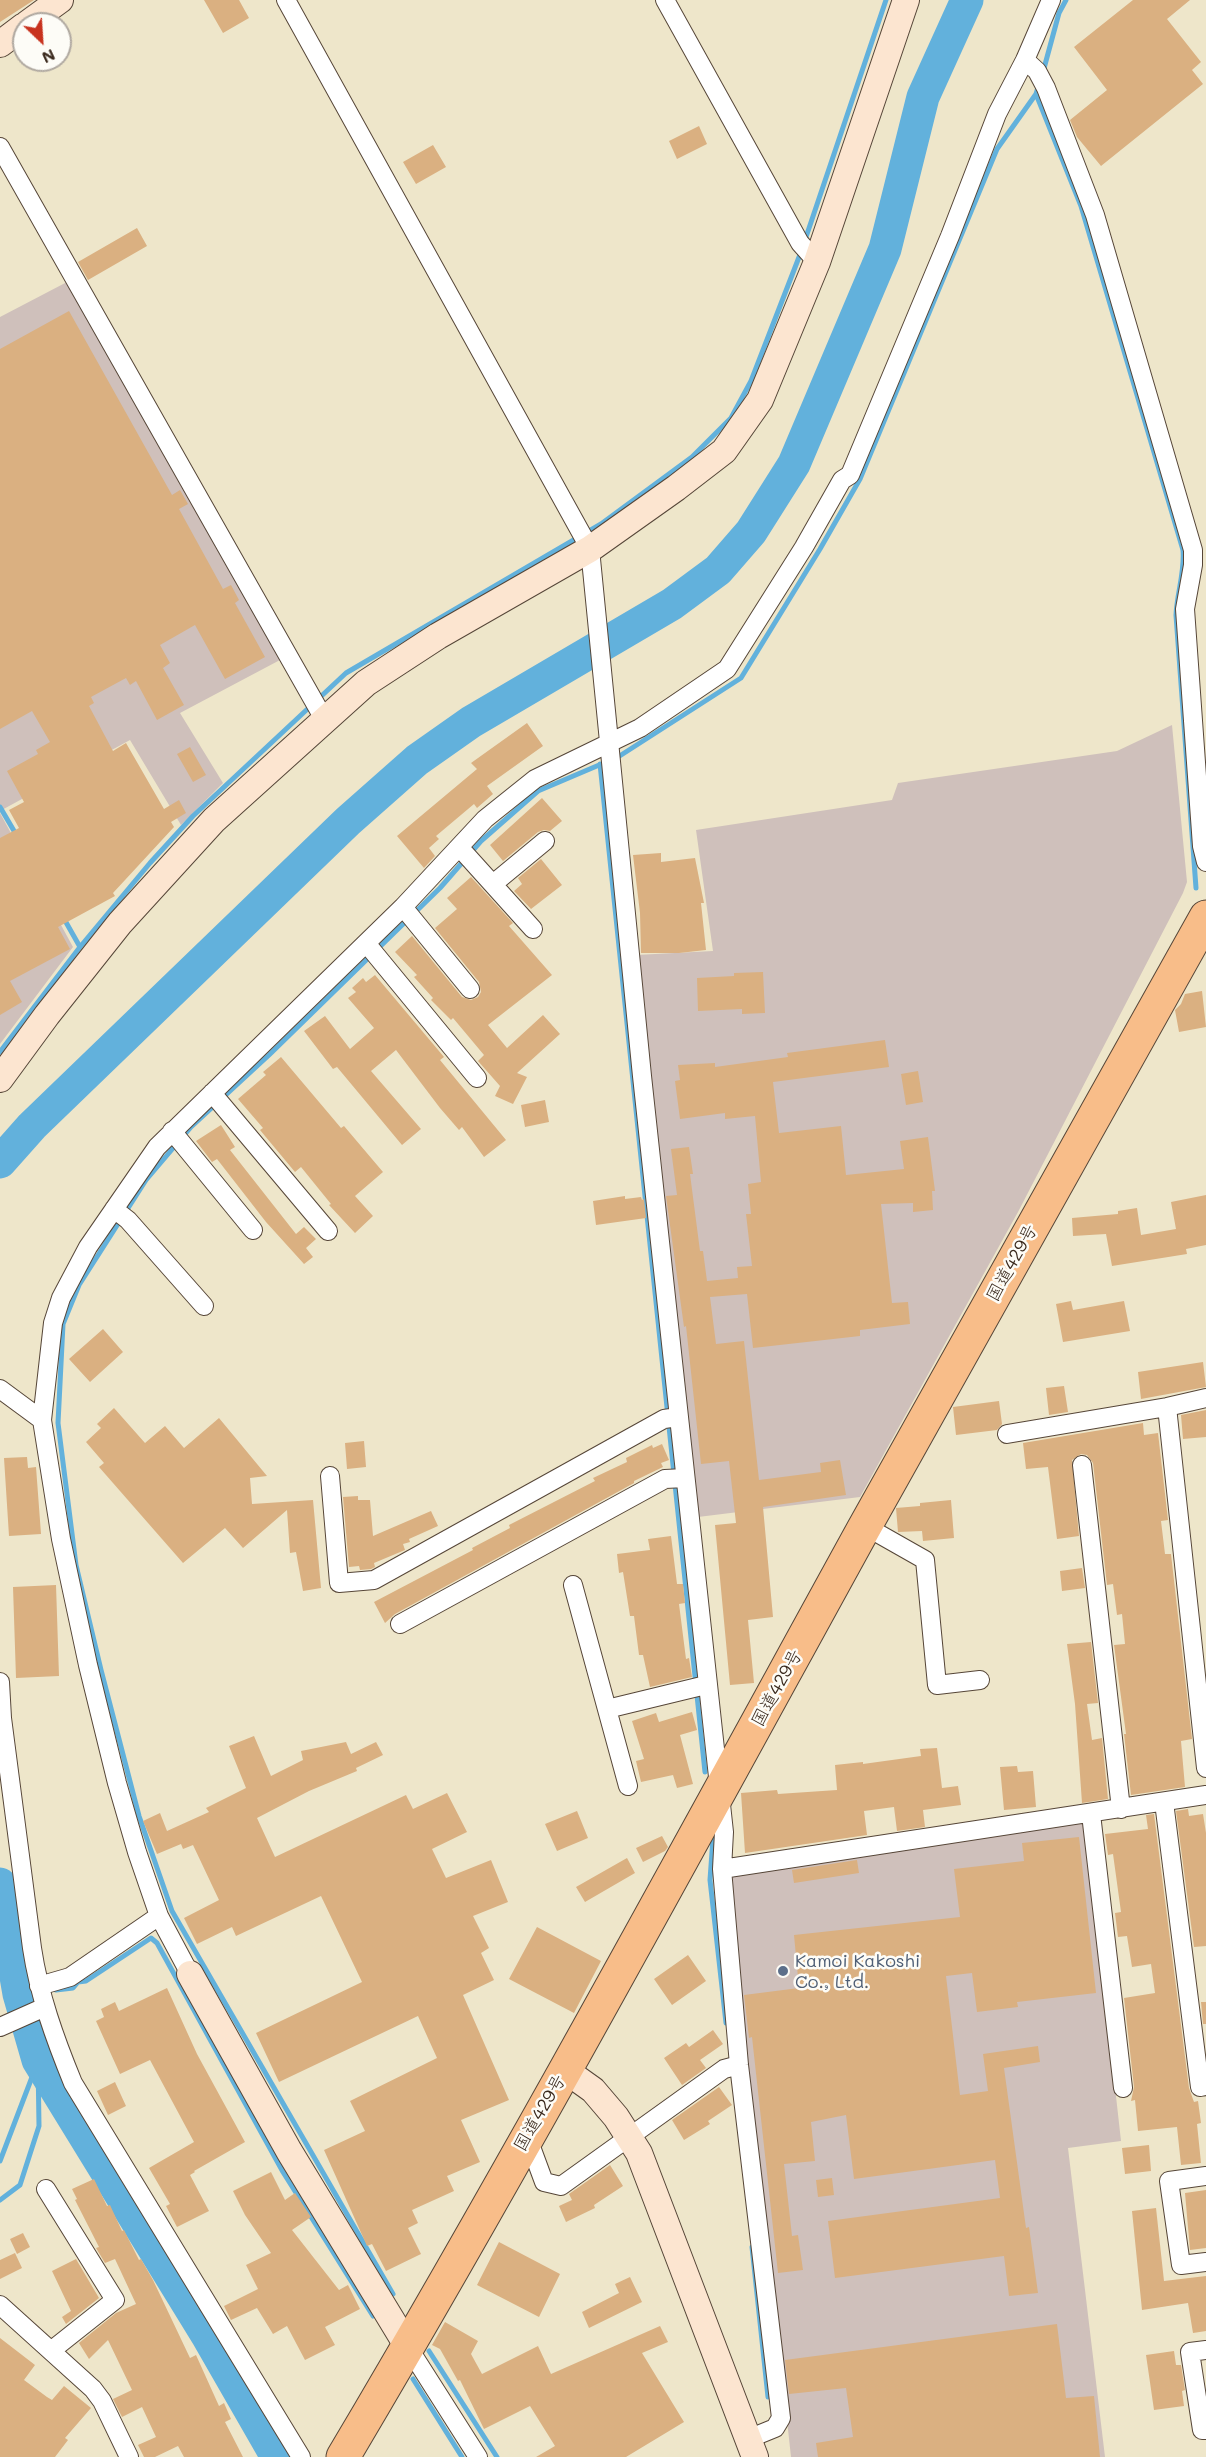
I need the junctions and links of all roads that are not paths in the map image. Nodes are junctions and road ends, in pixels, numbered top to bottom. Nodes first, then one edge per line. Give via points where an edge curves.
1 (60, 0) edge
2 (286, 0) edge
3 (665, 0) edge
4 (906, 0) edge
5 (1051, 0) edge
6 (44, 12) edge
7 (1031, 65) junction
8 (0, 147) edge
9 (808, 253) junction
10 (586, 540) junction
11 (319, 709) junction
12 (610, 754) junction
13 (545, 841) dead end
14 (465, 854) junction
15 (1206, 862) edge
16 (493, 884) junction
17 (408, 913) junction
18 (1206, 917) edge
19 (533, 929) dead end
20 (372, 950) junction
21 (470, 989) dead end
22 (477, 1078) dead end
23 (0, 1079) edge
24 (217, 1099) junction
25 (177, 1138) junction
26 (121, 1214) junction
27 (253, 1230) dead end
28 (328, 1231) dead end
29 (204, 1306) dead end
30 (0, 1389) edge
31 (1206, 1398) edge
32 (1167, 1407) junction
33 (671, 1418) junction
34 (42, 1420) junction
35 (1007, 1434) dead end
36 (1082, 1465) dead end
37 (330, 1476) dead end
38 (678, 1478) junction
39 (865, 1526) junction
40 (573, 1585) dead end
41 (400, 1624) dead end
42 (980, 1680) dead end
43 (0, 1682) edge
44 (700, 1686) junction
45 (607, 1709) junction
46 (1206, 1768) edge
47 (628, 1786) dead end
48 (718, 1795) junction
49 (1206, 1795) edge
50 (1164, 1802) junction
51 (1121, 1809) junction
52 (1091, 1814) junction
53 (722, 1869) junction
54 (159, 1916) junction
55 (190, 1974) joint
56 (41, 1998) junction
57 (4, 2025) edge
58 (734, 2066) junction
59 (565, 2070) junction
60 (1206, 2086) edge
61 (1123, 2088) dead end
62 (527, 2136) junction
63 (629, 2138) junction
64 (1206, 2176) edge
65 (46, 2189) dead end
66 (1206, 2262) edge
67 (0, 2305) edge
68 (408, 2348) junction
69 (52, 2350) junction
70 (1206, 2350) edge
71 (1206, 2430) edge
72 (752, 2448) edge
73 (129, 2457) edge
74 (302, 2457) edge
75 (343, 2457) edge
76 (478, 2457) edge

1 - 6 street
2 - 10 street
3 - 9 street
4 - 9 street
5 - 7 street
7 - 12 street via 997,114 850,475 842,480 727,669 639,728
7 - 15 street via 1046,88 1095,215 1194,550 1185,609
8 - 11 street
9 - 10 street via 760,400 724,451 676,489
10 - 11 street
10 - 12 street
11 - 23 street via 120,923
12 - 14 street via 535,779 485,819
12 - 33 street
13 - 16 street
14 - 16 street
14 - 17 street
16 - 19 street
17 - 20 street
17 - 21 street
18 - 39 highway, 国道429号
20 - 22 street
20 - 24 street
24 - 25 street
24 - 28 street
25 - 26 street via 157,1147
25 - 27 street
26 - 29 street
26 - 34 street via 88,1247 61,1298 53,1323
30 - 34 street
31 - 32 street
32 - 35 street
32 - 46 street
33 - 37 street via 374,1580 339,1583
33 - 38 street
34 - 54 street via 61,1539 88,1665 117,1783
36 - 51 street
38 - 41 street via 665,1479
38 - 44 street
39 - 42 street via 925,1560 937,1685
39 - 48 highway, 国道429号
40 - 45 street
43 - 56 street
44 - 45 street
44 - 48 street
45 - 47 street
48 - 53 street via 724,1832
48 - 59 highway, 国道429号
49 - 50 street
50 - 51 street
50 - 60 street via 1200,2087
51 - 52 street
52 - 53 street
52 - 61 street
53 - 58 street
54 - 55 street
54 - 56 street
55 - 68 street via 295,2161
56 - 57 street
56 - 74 street via 73,2083
58 - 63 street
58 - 72 street via 781,2418
59 - 62 highway, 国道429号
59 - 63 street via 593,2090
62 - 63 street via 544,2182 561,2186
62 - 68 highway, 国道429号
63 - 72 street via 639,2153
64 - 66 street via 1169,2181 1181,2265
65 - 69 street via 115,2300
67 - 69 street
68 - 75 highway, 国道429号
68 - 76 street
69 - 73 street via 102,2401
70 - 71 street via 1190,2352 1202,2430

